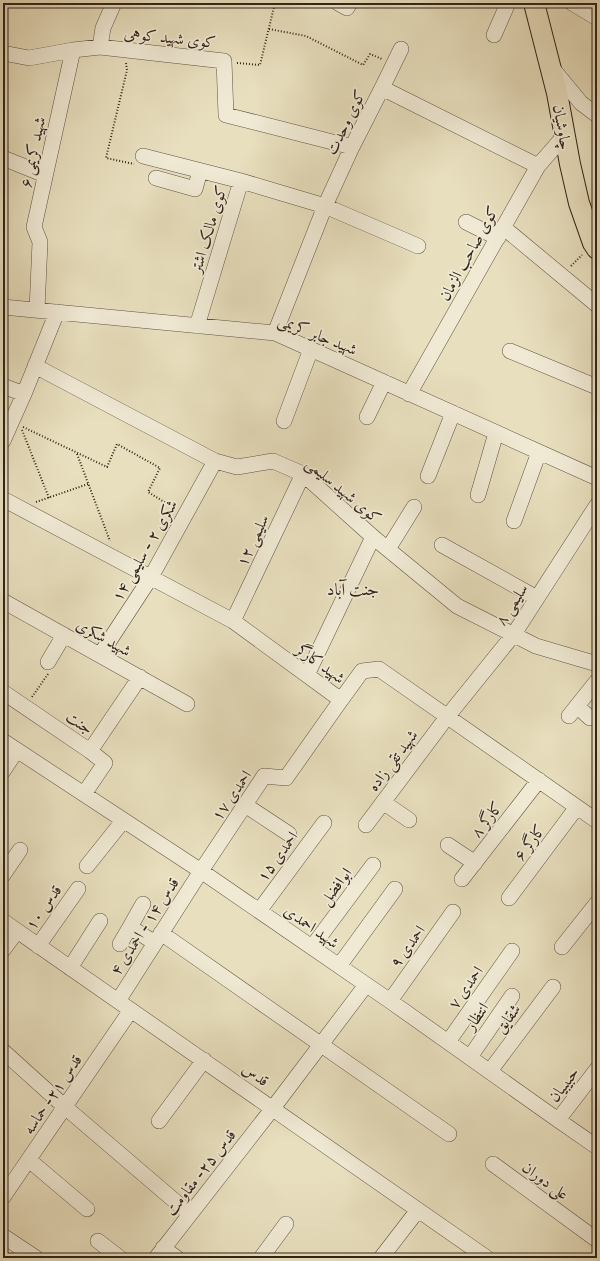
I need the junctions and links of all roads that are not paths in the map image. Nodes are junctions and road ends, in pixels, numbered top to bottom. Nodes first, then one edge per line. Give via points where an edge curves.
1 (114, 3) edge
2 (508, 3) edge
3 (534, 3) edge
4 (572, 3) edge
5 (597, 18) edge
6 (494, 35) dead end
7 (100, 47) junction
8 (402, 48) dead end
9 (73, 50) junction
10 (3, 53) edge
11 (550, 65) junction
12 (382, 88) junction
13 (581, 103) junction
14 (561, 114) junction
15 (597, 115) edge
16 (565, 135) junction
17 (352, 147) junction
18 (143, 156) road end
19 (3, 158) edge
20 (538, 166) junction
21 (200, 171) junction
22 (45, 175) junction
23 (156, 178) dead end
24 (241, 181) junction
25 (325, 206) junction
26 (466, 222) dead end
27 (501, 232) junction
28 (596, 243) edge
29 (418, 246) dead end
30 (597, 305) edge
31 (3, 307) edge
32 (37, 310) junction
33 (57, 312) junction
34 (197, 326) junction
35 (275, 333) junction
36 (311, 349) junction
37 (510, 351) dead end
38 (35, 366) junction
39 (384, 382) junction
40 (3, 386) edge
41 (597, 388) edge
42 (24, 394) junction
43 (410, 394) junction
44 (452, 413) junction
45 (367, 417) dead end
46 (284, 421) dead end
47 (496, 433) junction
48 (3, 441) edge
49 (539, 452) junction
50 (215, 461) junction
51 (303, 474) junction
52 (428, 476) dead end
53 (597, 478) edge
54 (478, 495) dead end
55 (3, 499) edge
56 (597, 505) edge
57 (414, 507) dead end
58 (514, 521) dead end
59 (373, 537) junction
60 (442, 545) dead end
61 (388, 549) junction
62 (151, 577) junction
63 (537, 598) junction
64 (3, 601) edge
65 (233, 621) junction
66 (514, 634) junction
67 (64, 635) junction
68 (100, 655) junction
69 (48, 662) road end
70 (597, 664) edge
71 (307, 675) junction
72 (140, 677) junction
73 (597, 681) edge
74 (3, 692) edge
75 (341, 700) junction
76 (187, 704) dead end
77 (447, 717) junction
78 (590, 718) dead end
79 (3, 741) edge
80 (17, 750) junction
81 (90, 751) junction
82 (3, 771) edge
83 (539, 780) junction
84 (84, 794) junction
85 (383, 802) junction
86 (245, 805) junction
87 (577, 807) junction
88 (410, 820) dead end
89 (123, 821) junction
90 (597, 821) edge
91 (324, 823) dead end
92 (366, 825) dead end
93 (289, 834) dead end
94 (448, 845) dead end
95 (20, 850) dead end
96 (475, 863) junction
97 (87, 866) dead end
98 (373, 866) dead end
99 (201, 871) junction
100 (3, 875) edge
101 (462, 879) dead end
102 (78, 889) dead end
103 (395, 889) dead end
104 (509, 898) dead end
105 (597, 903) edge
106 (143, 904) dead end
107 (259, 911) junction
108 (453, 912) dead end
109 (3, 921) edge
110 (100, 921) dead end
111 (130, 927) junction
112 (17, 931) junction
113 (158, 938) junction
114 (120, 944) dead end
115 (38, 946) junction
116 (312, 947) junction
117 (562, 947) dead end
118 (3, 950) edge
119 (512, 951) dead end
120 (339, 966) junction
121 (70, 968) junction
122 (366, 984) junction
123 (554, 986) dead end
124 (512, 996) dead end
125 (118, 1001) junction
126 (390, 1001) junction
127 (131, 1010) junction
128 (448, 1042) junction
129 (321, 1044) junction
130 (470, 1057) junction
131 (6, 1059) edge
132 (204, 1060) junction
133 (597, 1069) edge
134 (490, 1072) junction
135 (65, 1107) junction
136 (273, 1108) junction
137 (558, 1120) junction
138 (159, 1121) dead end
139 (449, 1134) dead end
140 (597, 1147) edge
141 (29, 1160) junction
142 (492, 1164) dead end
143 (3, 1197) edge
144 (87, 1209) dead end
145 (418, 1210) junction
146 (190, 1214) junction
147 (286, 1224) dead end
148 (3, 1236) edge
149 (597, 1240) edge
150 (98, 1241) dead end
151 (160, 1253) edge
152 (480, 1256) edge
153 (36, 1258) edge
154 (120, 1258) edge
155 (177, 1258) edge
156 (261, 1258) edge
157 (381, 1258) edge

1 - 7 street
2 - 6 street
3 - 11 main road, چاوشیان
4 - 5 street
7 - 9 street, کوی شهید کوهی
7 - 17 street, کوی شهید کوهی via 224,61 226,115
8 - 12 street
9 - 10 street, کوی شهید کوهی via 30,58
9 - 22 street, شهید کریمی ۶
11 - 13 street
11 - 14 main road, چاوشیان
12 - 17 street, کوی وحدت
12 - 20 street, کوی وحدت
13 - 14 street via 570,106
13 - 15 street
14 - 16 main road, چاوشیان
16 - 20 street, کوی صاحب الزمان
16 - 28 main road, چاوشیان via 579,203
17 - 25 street, کوی وحدت
18 - 21 street
19 - 22 street
20 - 27 street, کوی صاحب الزمان
21 - 23 street via 195,189
21 - 24 street
22 - 32 street, شهید کریمی ۶ via 34,228 40,242
24 - 25 street, کوی مالک اشتر
24 - 34 street, کوی مالک اشتر
25 - 29 street, کوی مالک اشتر
25 - 35 street, کوی وحدت
26 - 27 street
27 - 30 street
27 - 43 street, کوی صاحب الزمان
31 - 32 street, شهید جابر کریمی
32 - 33 street, شهید جابر کریمی
33 - 34 street, شهید جابر کریمی
33 - 38 street
34 - 35 street, شهید جابر کریمی
35 - 36 street, شهید جابر کریمی
36 - 39 street, شهید جابر کریمی
36 - 46 street
37 - 41 street
38 - 42 street
38 - 50 street, کوی شهید سلیمی
39 - 43 street, شهید جابر کریمی
39 - 45 street
40 - 42 street
42 - 48 street
43 - 44 street, شهید جابر کریمی
44 - 47 street, شهید جابر کریمی
44 - 52 street
47 - 49 street, شهید جابر کریمی
47 - 54 street
49 - 53 street, شهید جابر کریمی
49 - 58 street
50 - 51 street, کوی شهید سلیمی via 237,467 273,460
50 - 62 street, شکری ۲ - سلیمی ۱۴
51 - 59 street, کوی شهید سلیمی
51 - 65 street, سلیمی ۱۲
55 - 62 street, شهید کارگر
56 - 63 street, سلیمی ۸
57 - 61 street
59 - 61 street, کوی شهید سلیمی
59 - 71 street
60 - 63 street
61 - 66 street, کوی شهید سلیمی via 457,606
62 - 65 street, شهید کارگر
62 - 68 street, شکری ۲ - سلیمی ۱۴
63 - 66 street, سلیمی ۸
64 - 67 street, شهید شکری
65 - 71 street, شهید کارگر
66 - 70 street, کوی شهید سلیمی via 536,646
66 - 77 street, سلیمی ۸
67 - 68 street, شهید شکری
67 - 69 street
68 - 72 street, شهید شکری
71 - 75 street, شهید کارگر
72 - 76 street, شهید شکری
72 - 81 street
73 - 78 street via 574,712
74 - 81 street, جنت
75 - 77 street, شهید کارگر via 362,671 380,669
75 - 86 street, احمدی ۱۷ via 286,778 264,776
77 - 83 street, شهید کارگر
77 - 85 street, شهید تقی زاده
79 - 80 street, شهید احمدی
80 - 82 street
80 - 84 street, شهید احمدی
81 - 84 street, جنت via 105,763
83 - 87 street, شهید کارگر
83 - 96 street, کارگر ۸
84 - 89 street, شهید احمدی
85 - 88 street
85 - 92 street, شهید تقی زاده
86 - 93 street
86 - 99 street, احمدی ۱۷
87 - 90 street, شهید کارگر
87 - 104 street, کارگر ۶
89 - 97 street
89 - 99 street, شهید احمدی
91 - 107 street, احمدی ۱۵
94 - 96 street
95 - 100 street
96 - 101 street, کارگر ۸
98 - 116 street, ابوافضل
99 - 107 street, شهید احمدی
99 - 113 street, قدس ۱۴ - احمدی ۴
102 - 115 street, قدس ۱۰
103 - 120 street
105 - 117 street
106 - 111 street
107 - 116 street, شهید احمدی
108 - 126 street, احمدی ۹
109 - 112 street, قدس
110 - 121 street
111 - 113 street
111 - 114 street
112 - 115 street, قدس
112 - 118 street
113 - 125 street, قدس ۱۴ - احمدی ۴
113 - 129 street
115 - 121 street, قدس
116 - 120 street, شهید احمدی
119 - 128 street, احمدی ۷
120 - 122 street, شهید احمدی
121 - 125 street, قدس
122 - 126 street, شهید احمدی
122 - 129 street, قدس ۲۵- مقاومت
123 - 134 street, شقایق
124 - 130 street, انتظار
125 - 127 street, قدس
126 - 128 street, شهید احمدی
127 - 132 street, قدس
127 - 135 street, قدس ۲۱- حماسه
128 - 130 street, شهید احمدی
129 - 136 street, قدس ۲۵- مقاومت
129 - 139 street
130 - 134 street, شهید احمدی
131 - 135 street
132 - 136 street, قدس
132 - 138 street
133 - 137 street, حبیبیان
134 - 137 street, شهید احمدی
135 - 141 street, قدس ۲۱- حماسه
135 - 146 street
136 - 145 street, قدس
136 - 146 street, قدس ۲۵- مقاومت
137 - 140 street, شهید احمدی
141 - 143 street, قدس ۲۱- حماسه
141 - 144 street
142 - 149 street, علی دوران
145 - 152 street, قدس
145 - 157 street
146 - 151 street, قدس ۲۵- مقاومت
147 - 156 street
148 - 153 street
150 - 154 street
151 - 155 street

